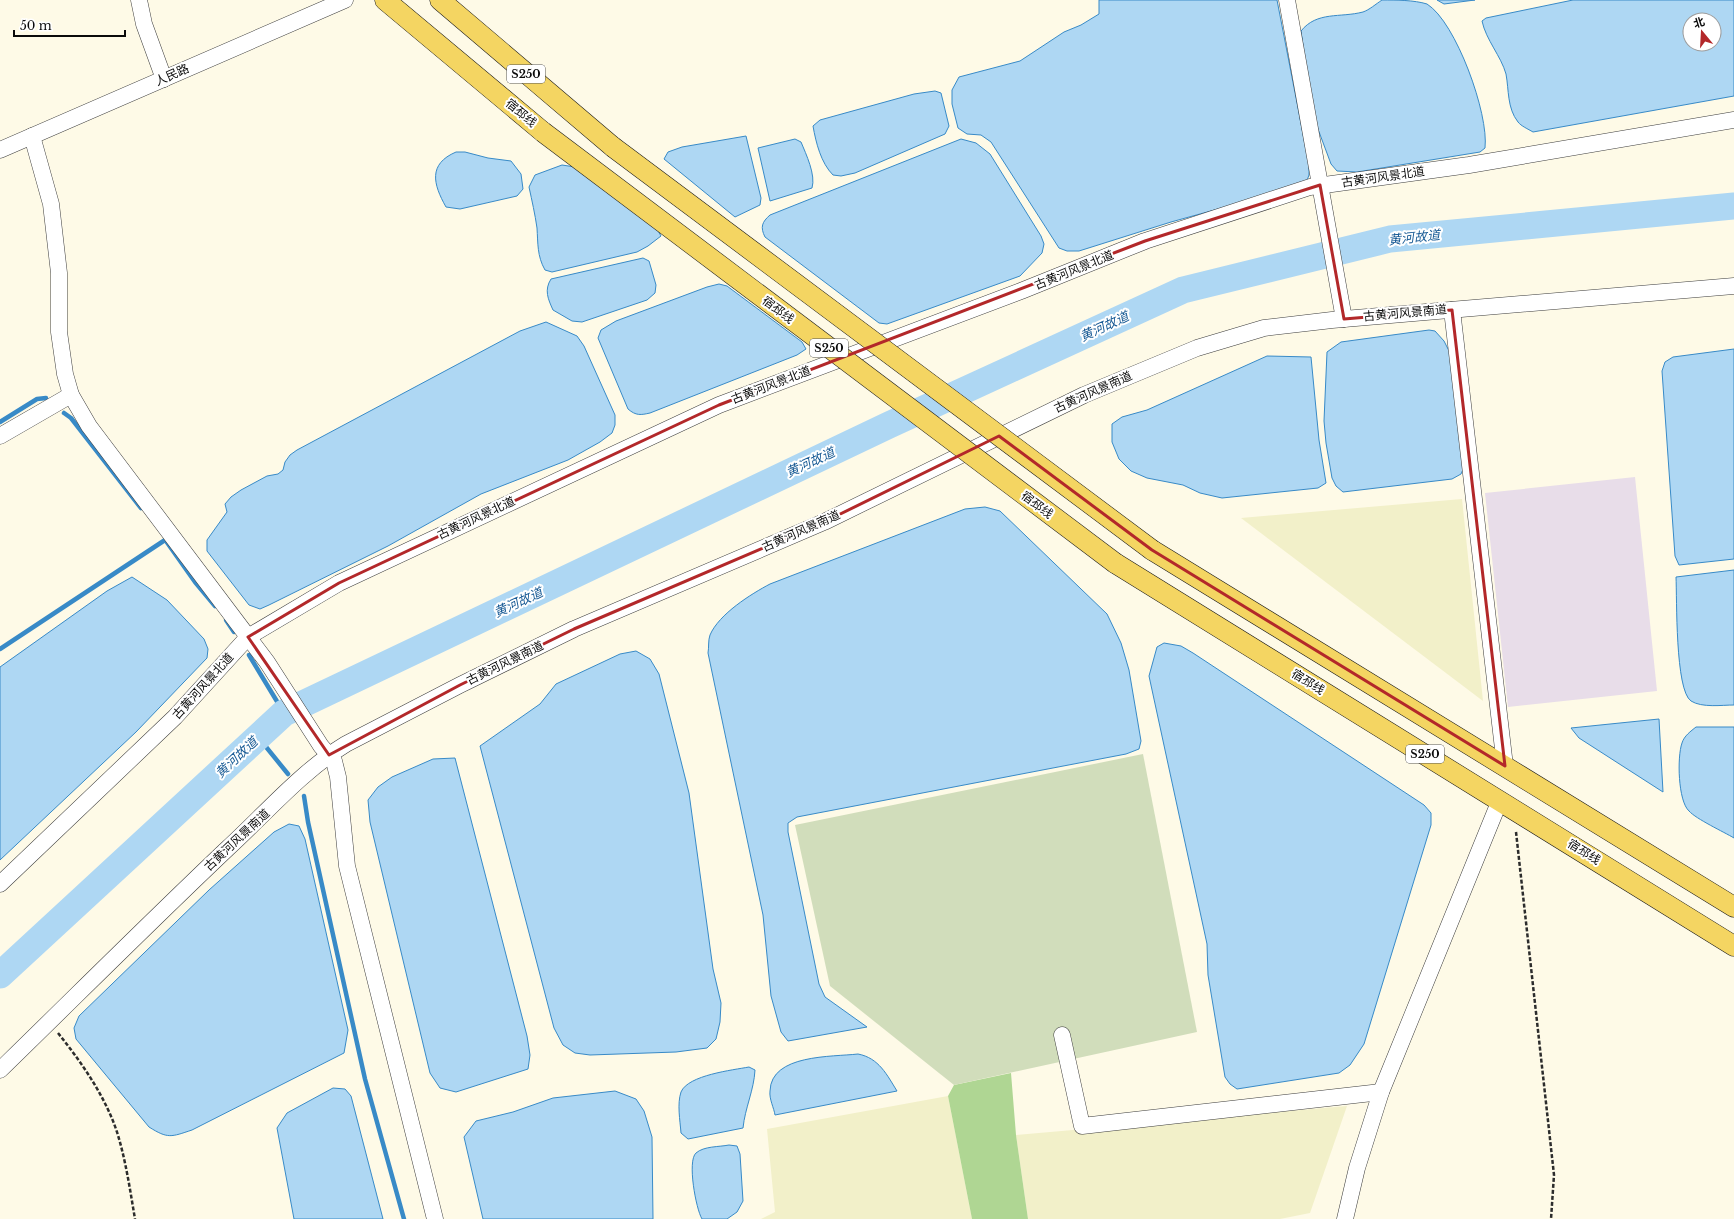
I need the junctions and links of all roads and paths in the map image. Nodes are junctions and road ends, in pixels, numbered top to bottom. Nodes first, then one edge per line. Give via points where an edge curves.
1 (139, 0) edge
2 (345, 0) edge
3 (385, 0) edge
4 (440, 0) edge
5 (1287, 0) edge
6 (164, 78) junction
7 (1734, 120) edge
8 (32, 136) junction
9 (0, 150) edge
10 (1321, 192) junction
11 (1734, 286) edge
12 (1452, 310) junction
13 (1343, 313) junction
14 (71, 395) junction
15 (0, 436) edge
16 (248, 637) junction
17 (325, 750) junction
18 (1505, 766) junction
19 (1507, 805) junction
20 (0, 884) edge
21 (1734, 907) edge
22 (1734, 946) edge
23 (49, 1022) junction
24 (1062, 1035) dead end
25 (0, 1070) edge
26 (1381, 1092) junction
27 (135, 1219) edge
28 (435, 1219) edge
29 (1344, 1219) edge
30 (1551, 1219) edge

1 - 6 street via 144,24
2 - 6 street, 人民路
3 - 19 main road, 宿邳线 / S250, bridge via 543,132 1115,563
4 - 18 main road, S250, bridge via 613,147 1152,550
5 - 10 street
6 - 8 street, 人民路
7 - 10 street, 古黄河风景北道
8 - 9 street, 人民路
8 - 14 street via 51,204 59,273 59,332 64,374
10 - 13 street
10 - 16 street, 古黄河风景北道 via 1302,189 1145,241 1021,291 719,405 339,582
11 - 12 street, 古黄河风景南道
12 - 13 street, 古黄河风景南道
12 - 18 street
13 - 17 street, 古黄河风景南道 via 1264,328 1197,348 1084,394 824,522 567,633 346,744
14 - 15 street
14 - 16 street via 89,426
16 - 17 street
16 - 20 street, 古黄河风景北道 via 175,717
17 - 23 street, 古黄河风景南道
17 - 28 street via 334,761 338,777 347,866
18 - 21 main road, S250
19 - 22 main road, 宿邳线 / S250
19 - 26 street
19 - 30 path via 1554,1175
23 - 25 street, 古黄河风景南道
23 - 27 path via 80,1060 105,1104 124,1160
24 - 26 street via 1082,1126
26 - 29 street via 1356,1168

